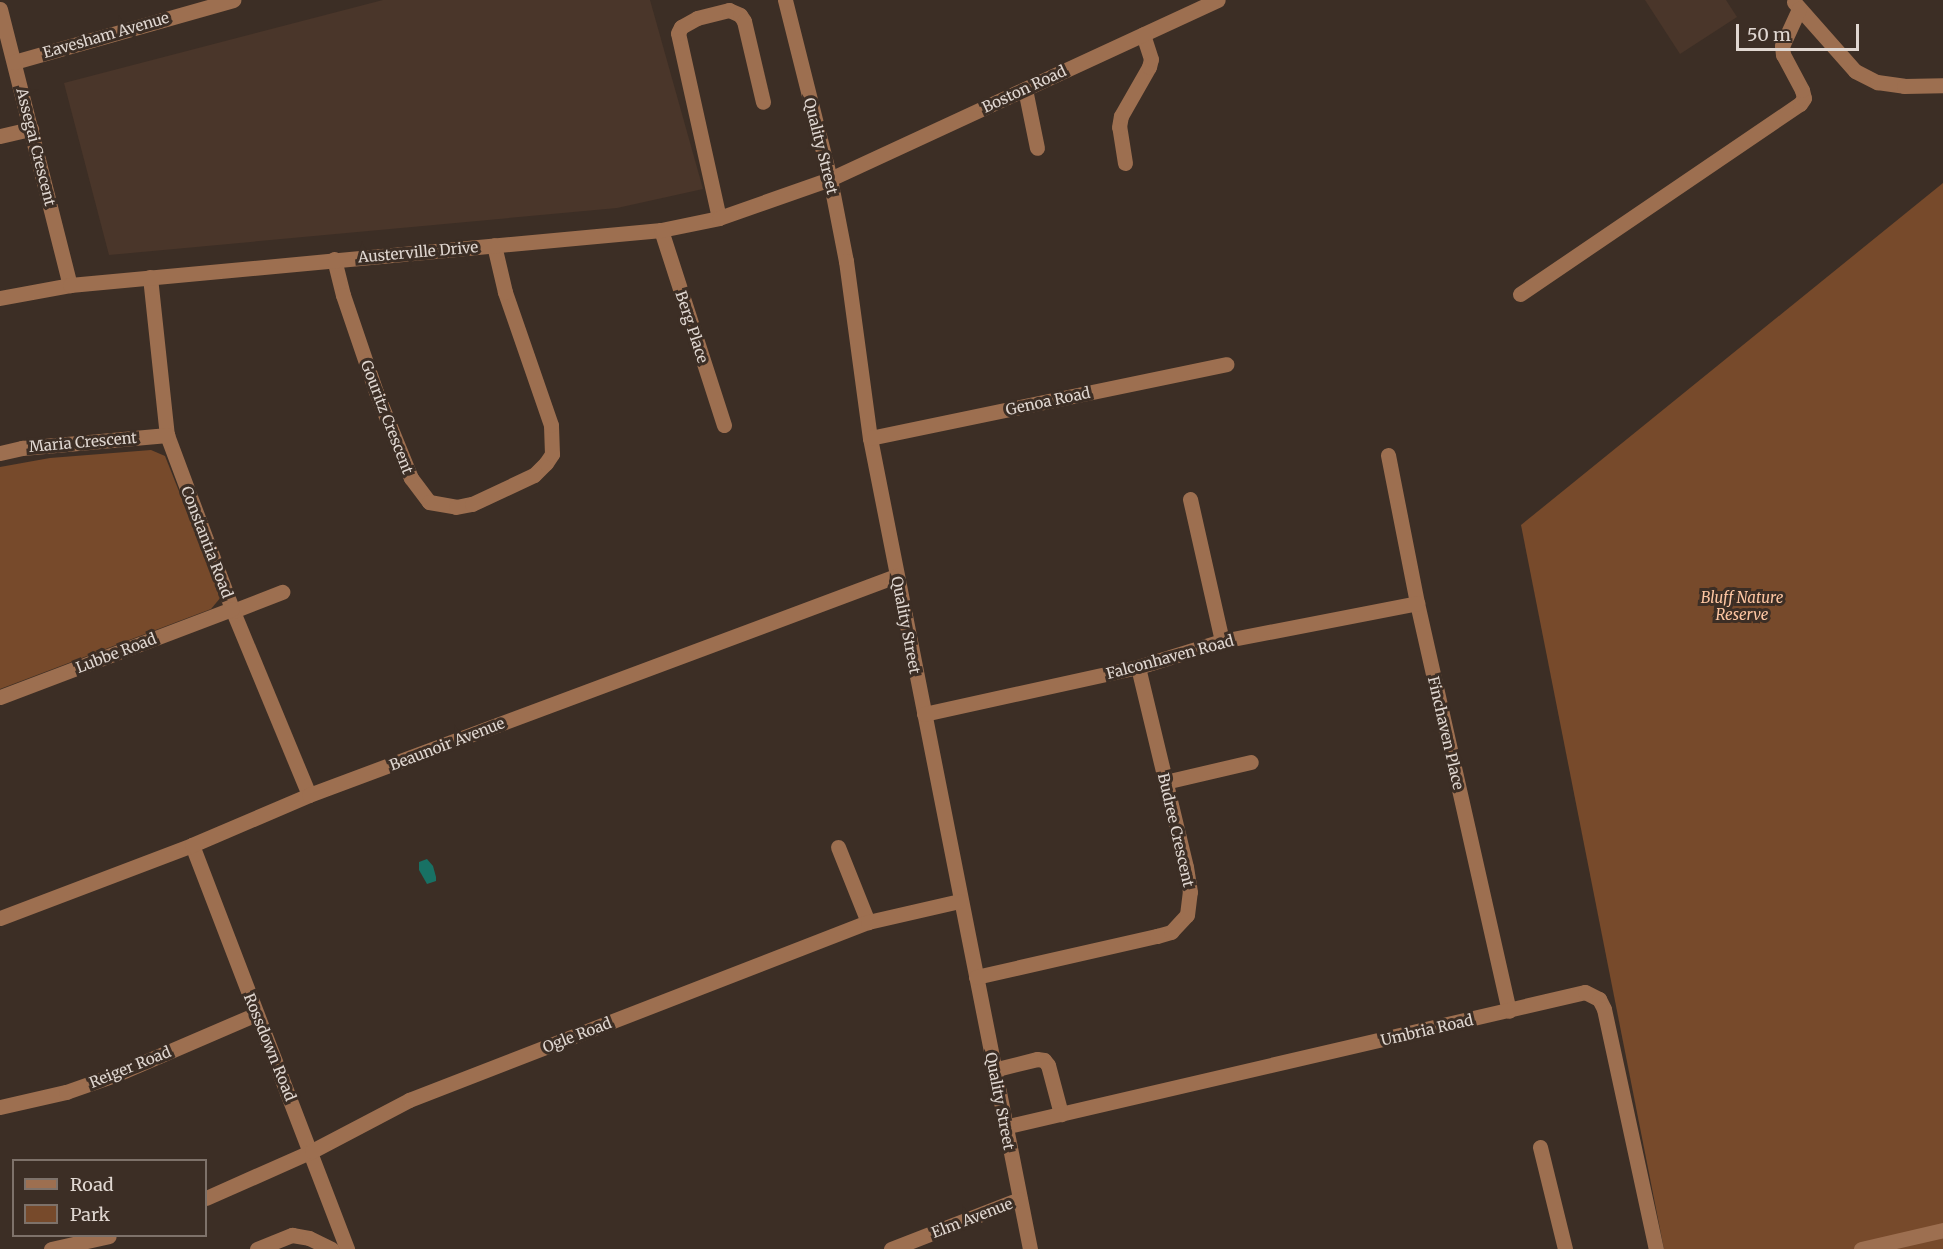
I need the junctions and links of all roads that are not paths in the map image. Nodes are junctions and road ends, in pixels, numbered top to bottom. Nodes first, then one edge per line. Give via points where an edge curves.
1 (233, 0) edge
2 (785, 0) edge
3 (1218, 0) edge
4 (1796, 4) edge
5 (184, 6) edge
6 (0, 9) edge
7 (1143, 34) junction
8 (14, 62) junction
9 (1943, 85) edge
10 (1025, 89) junction
11 (763, 102) dead end
12 (31, 129) junction
13 (0, 136) edge
14 (1037, 148) dead end
15 (1125, 163) dead end
16 (830, 179) junction
17 (719, 218) junction
18 (661, 230) junction
19 (494, 245) junction
20 (334, 260) junction
21 (150, 277) junction
22 (70, 285) junction
23 (1520, 294) dead end
24 (0, 298) edge
25 (1226, 364) dead end
26 (724, 425) dead end
27 (167, 435) junction
28 (870, 438) junction
29 (0, 453) edge
30 (1388, 455) dead end
31 (1190, 499) dead end
32 (896, 576) junction
33 (282, 592) dead end
34 (1417, 603) junction
35 (232, 610) junction
36 (1222, 641) junction
37 (1138, 667) junction
38 (0, 697) edge
39 (924, 714) junction
40 (1251, 762) dead end
41 (1165, 782) junction
42 (309, 795) junction
43 (192, 845) junction
44 (838, 847) dead end
45 (960, 901) junction
46 (0, 918) edge
47 (867, 922) junction
48 (976, 977) junction
49 (1509, 1011) junction
50 (256, 1014) junction
51 (993, 1070) junction
52 (0, 1107) edge
53 (1061, 1114) junction
54 (1004, 1128) junction
55 (1540, 1147) dead end
56 (312, 1151) junction
57 (207, 1198) edge
58 (1020, 1199) junction
59 (1943, 1230) edge
60 (105, 1237) edge
61 (51, 1249) edge
62 (257, 1249) edge
63 (332, 1249) edge
64 (347, 1249) edge
65 (891, 1249) edge
66 (1030, 1249) edge
67 (1565, 1249) edge
68 (1656, 1249) edge
69 (1861, 1249) edge

1 - 5 street, Eavesham Avenue
2 - 16 street, Quality Street
3 - 7 street, Boston Road
4 - 9 street via 1855,71 1877,82
4 - 23 street via 1782,46 1802,90 1804,98 1800,104
5 - 8 street, Eavesham Avenue
6 - 8 street, Assegai Crescent
7 - 10 street, Boston Road
7 - 15 street via 1151,58 1121,116 1119,128
8 - 12 street, Assegai Crescent
10 - 14 street
10 - 16 street, Boston Road
11 - 17 street via 740,15 729,10 697,18 681,27 678,33
12 - 13 street
12 - 22 street, Assegai Crescent
16 - 17 street, Austerville Drive
16 - 28 street, Quality Street via 846,261
17 - 18 street, Austerville Drive
18 - 19 street, Austerville Drive
18 - 26 street, Berg Place
19 - 20 street, Austerville Drive
19 - 20 street, Gouritz Crescent via 505,292 551,425 552,454 534,475 472,504 456,507 429,502 411,478 376,392
20 - 21 street, Austerville Drive
21 - 22 street, Austerville Drive
21 - 27 street, Constantia Road
22 - 24 street, Austerville Drive
25 - 28 street, Genoa Road
27 - 29 street, Maria Crescent via 22,447
27 - 35 street, Constantia Road
28 - 32 street, Quality Street
30 - 34 street, Finchaven Place
31 - 36 street
32 - 39 street, Quality Street
32 - 42 street, Beaunoir Avenue
33 - 35 street, Lubbe Road
34 - 36 street, Falconhaven Road
34 - 49 street, Finchaven Place
35 - 38 street, Lubbe Road
35 - 42 street, Constantia Road
36 - 37 street, Falconhaven Road
37 - 39 street, Falconhaven Road
37 - 41 street, Budree Crescent
39 - 45 street, Quality Street
40 - 41 street
41 - 48 street, Budree Crescent via 1190,892 1187,915 1179,925 1157,936
42 - 43 street, Beaunoir Avenue
43 - 46 street, Beaunoir Avenue
43 - 50 street, Rossdown Road
44 - 47 street
45 - 47 street, Ogle Road
45 - 48 street, Quality Street
47 - 56 street, Ogle Road via 409,1100
48 - 51 street, Quality Street
49 - 53 street, Umbria Road
49 - 68 street, Umbria Road via 1585,992 1599,999 1607,1020
50 - 52 street, Reiger Road via 117,1074 66,1092
50 - 56 street, Rossdown Road
51 - 53 street via 1044,1060
51 - 54 street, Quality Street
53 - 54 street, Umbria Road
54 - 58 street, Quality Street
55 - 67 street
56 - 57 street, Ogle Road
56 - 64 street, Rossdown Road
58 - 65 street, Elm Avenue
58 - 66 street, Quality Street
59 - 69 street
60 - 61 street
62 - 63 street via 292,1235

